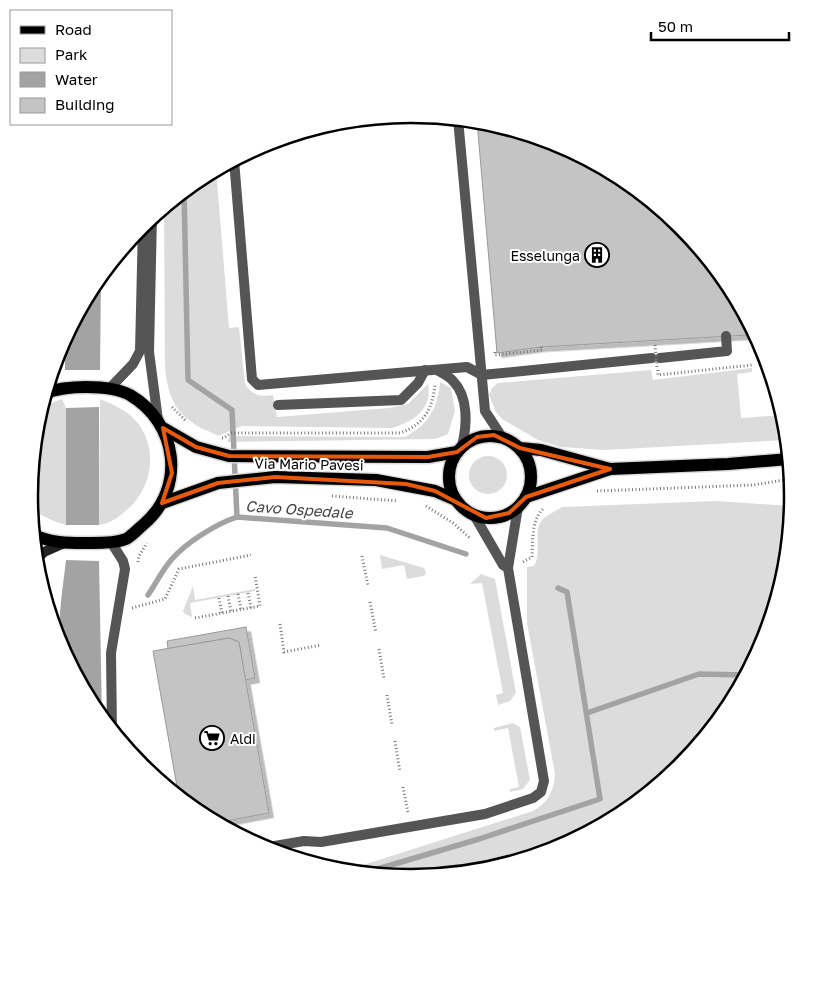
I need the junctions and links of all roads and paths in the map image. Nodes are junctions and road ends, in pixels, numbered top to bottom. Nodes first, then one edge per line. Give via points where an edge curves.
1 (459, 126) edge
2 (235, 167) edge
3 (152, 228) edge
4 (142, 238) edge
5 (726, 336) dead end
6 (494, 345) dead end
7 (655, 345) dead end
8 (541, 347) dead end
9 (656, 361) junction
10 (752, 365) dead end
11 (425, 370) junction
12 (437, 370) junction
13 (59, 372) edge
14 (62, 373) dead end
15 (482, 375) junction
16 (658, 375) dead end
17 (435, 382) dead end
18 (53, 388) edge
19 (105, 388) junction
20 (170, 402) dead end
21 (278, 405) dead end
22 (160, 424) junction
23 (190, 424) dead end
24 (217, 436) dead end
25 (502, 437) junction
26 (520, 448) junction
27 (459, 449) junction
28 (782, 460) edge
29 (610, 469) junction
30 (783, 480) edge
31 (589, 492) dead end
32 (324, 495) dead end
33 (456, 500) junction
34 (401, 502) dead end
35 (522, 502) junction
36 (552, 502) dead end
37 (162, 503) junction
38 (418, 504) dead end
39 (474, 515) junction
40 (40, 538) edge
41 (472, 539) dead end
42 (148, 542) dead end
43 (105, 543) junction
44 (62, 544) junction
45 (42, 554) edge
46 (251, 555) dead end
47 (362, 556) dead end
48 (528, 561) dead end
49 (138, 564) dead end
50 (508, 568) junction
51 (255, 575) dead end
52 (368, 586) dead end
53 (248, 593) dead end
54 (238, 594) dead end
55 (228, 596) dead end
56 (219, 598) dead end
57 (133, 599) dead end
58 (370, 602) dead end
59 (251, 608) junction
60 (241, 610) junction
61 (231, 611) junction
62 (222, 613) junction
63 (195, 618) dead end
64 (280, 624) dead end
65 (376, 633) dead end
66 (321, 645) dead end
67 (379, 649) dead end
68 (384, 679) dead end
69 (387, 695) dead end
70 (112, 719) edge
71 (392, 725) dead end
72 (395, 741) dead end
73 (400, 772) dead end
74 (403, 787) dead end
75 (409, 818) dead end
76 (280, 845) edge

1 - 15 street
2 - 11 street via 252,379 258,385
3 - 22 street via 149,352
4 - 19 street via 140,351 133,364
5 - 9 street via 727,351
6 - 8 path via 495,355 542,350
7 - 9 path, bridge
9 - 15 street
10 - 16 path
11 - 12 street
11 - 21 street via 418,383 401,400
12 - 15 street via 467,367
12 - 27 street via 453,381 463,401 466,430
13 - 14 path
15 - 25 street via 485,411
17 - 24 path via 434,400 424,418 400,433 231,433 224,438
18 - 19 main road
19 - 22 main road via 129,394 145,405
20 - 23 path via 173,410
22 - 27 main road, Via Mario Pavesi via 196,447 236,456 428,457
22 - 37 main road via 171,456 172,473 170,488
25 - 26 main road
25 - 27 main road via 477,438
26 - 29 main road via 541,450
26 - 35 main road via 531,472 531,485
27 - 33 main road via 448,476
28 - 29 main road
29 - 35 main road
30 - 31 path via 752,485
32 - 34 path
33 - 37 main road, Via Mario Pavesi via 435,491 376,480 275,478 233,480 197,488
33 - 39 main road
35 - 39 main road via 498,517
35 - 50 street
36 - 48 path via 537,515 532,557
37 - 43 main road via 152,518 126,539
38 - 41 path via 453,523
39 - 50 street via 503,565
40 - 44 main road
42 - 49 path
43 - 44 main road
43 - 70 street via 123,561 125,569 111,653
44 - 45 main road
46 - 57 path via 184,567 174,576 165,599 132,609
47 - 52 path
50 - 76 street via 544,781 540,792 533,798 485,814 321,842
51 - 59 path via 260,606
53 - 59 path
54 - 60 path
55 - 61 path
56 - 62 path
58 - 65 path
59 - 60 path
60 - 61 path
61 - 62 path
62 - 63 path
64 - 66 path via 284,652
67 - 68 path
69 - 71 path
72 - 73 path
74 - 75 path

